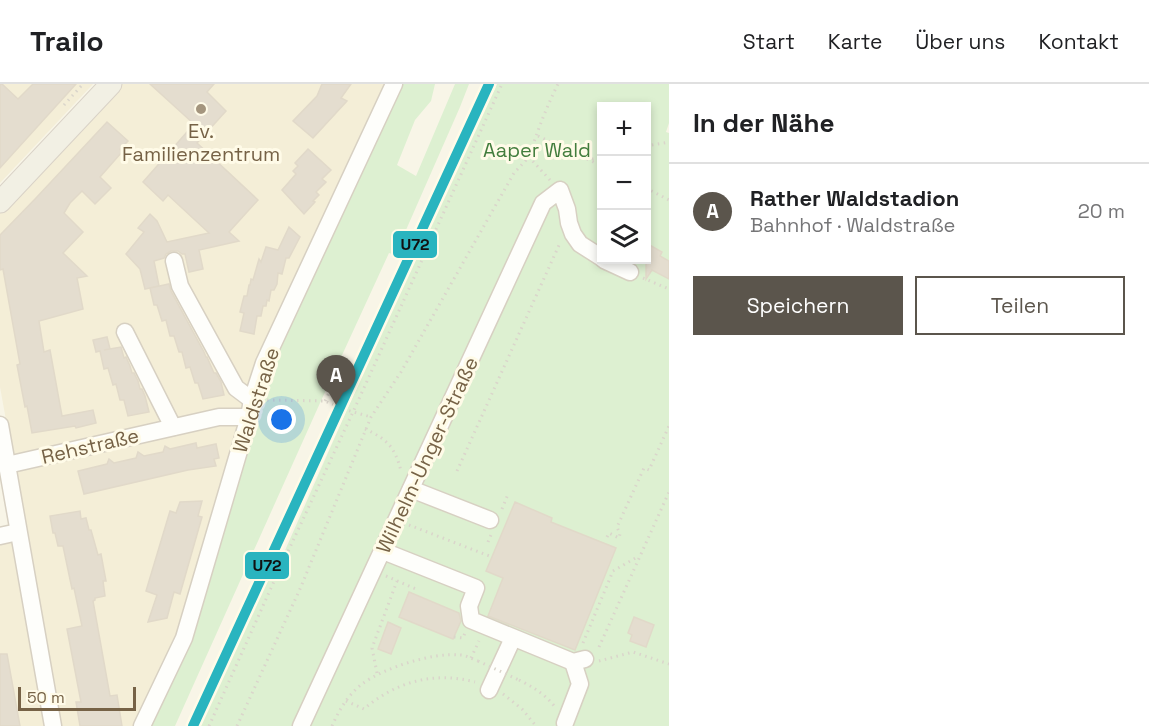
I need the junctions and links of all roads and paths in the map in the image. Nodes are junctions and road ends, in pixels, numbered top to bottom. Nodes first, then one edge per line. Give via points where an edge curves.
1 (111, 84) edge
2 (394, 84) edge
3 (502, 84) edge
4 (558, 84) edge
5 (537, 136) junction
6 (669, 142) edge
7 (651, 145) edge
8 (529, 157) junction
9 (597, 158) edge
10 (591, 160) junction
11 (597, 163) edge
12 (560, 190) junction
13 (651, 191) edge
14 (669, 200) edge
15 (0, 202) edge
16 (569, 224) junction
17 (597, 255) edge
18 (174, 261) dead end
19 (613, 264) edge
20 (630, 272) joint
21 (669, 289) edge
22 (125, 332) dead end
23 (332, 387) dead end
24 (325, 401) junction
25 (255, 406) junction
26 (344, 409) junction
27 (353, 412) junction
28 (370, 417) junction
29 (339, 419) dead end
30 (0, 424) edge
31 (669, 426) edge
32 (173, 428) junction
33 (365, 429) junction
34 (7, 465) junction
35 (458, 471) dead end
36 (407, 482) junction
37 (669, 492) edge
38 (490, 520) dead end
39 (396, 521) junction
40 (18, 532) junction
41 (0, 536) edge
42 (607, 537) dead end
43 (383, 551) junction
44 (640, 555) junction
45 (492, 557) dead end
46 (373, 571) junction
47 (398, 581) junction
48 (416, 589) dead end
49 (480, 638) dead end
50 (513, 638) junction
51 (599, 647) dead end
52 (471, 658) junction
53 (579, 660) junction
54 (669, 664) edge
55 (378, 674) junction
56 (489, 689) junction
57 (346, 701) junction
58 (566, 723) joint
59 (53, 726) edge
60 (142, 726) edge
61 (210, 726) edge
62 (237, 726) edge
63 (301, 726) edge
64 (332, 726) edge
65 (536, 726) edge

1 - 15 main road
2 - 25 street, Waldstraße via 264,363
3 - 27 path
4 - 5 path
5 - 8 path
5 - 10 path
6 - 7 path
8 - 12 path
8 - 28 path via 514,173 401,372
9 - 10 path
10 - 11 path
12 - 16 street
12 - 36 street, Wilhelm-Unger-Straße via 543,203
13 - 14 path
16 - 17 street via 580,244
16 - 35 path
18 - 25 street via 180,286 236,388
19 - 20 street
20 - 21 path
22 - 32 street
23 - 24 path
24 - 25 path
24 - 26 path
25 - 32 street, Rehstraße
25 - 60 street, Waldstraße via 184,638
26 - 27 path
26 - 29 path
27 - 28 path
27 - 61 path
28 - 33 path
30 - 34 street
31 - 42 path via 649,470 644,468 617,527 619,538 609,533
32 - 34 street, Rehstraße
33 - 36 path via 391,445
33 - 62 path via 300,589
34 - 40 street
36 - 38 street
36 - 39 street, Wilhelm-Unger-Straße
37 - 44 path
39 - 43 street, Wilhelm-Unger-Straße
39 - 45 path
40 - 41 street
40 - 59 street
43 - 46 street, Wilhelm-Unger-Straße
43 - 50 street via 476,588 469,606 471,620
44 - 51 path
44 - 53 path via 613,572
46 - 47 path
46 - 63 street, Wilhelm-Unger-Straße
47 - 48 path
47 - 55 path via 372,648
49 - 52 path
50 - 53 street
50 - 56 street
52 - 55 path via 430,657
52 - 58 path, bridge via 536,688
53 - 54 path via 595,662 633,652
53 - 58 street via 580,684
55 - 57 path
56 - 57 path via 460,679 430,678 392,690 364,709
56 - 65 path via 522,709
57 - 64 path

